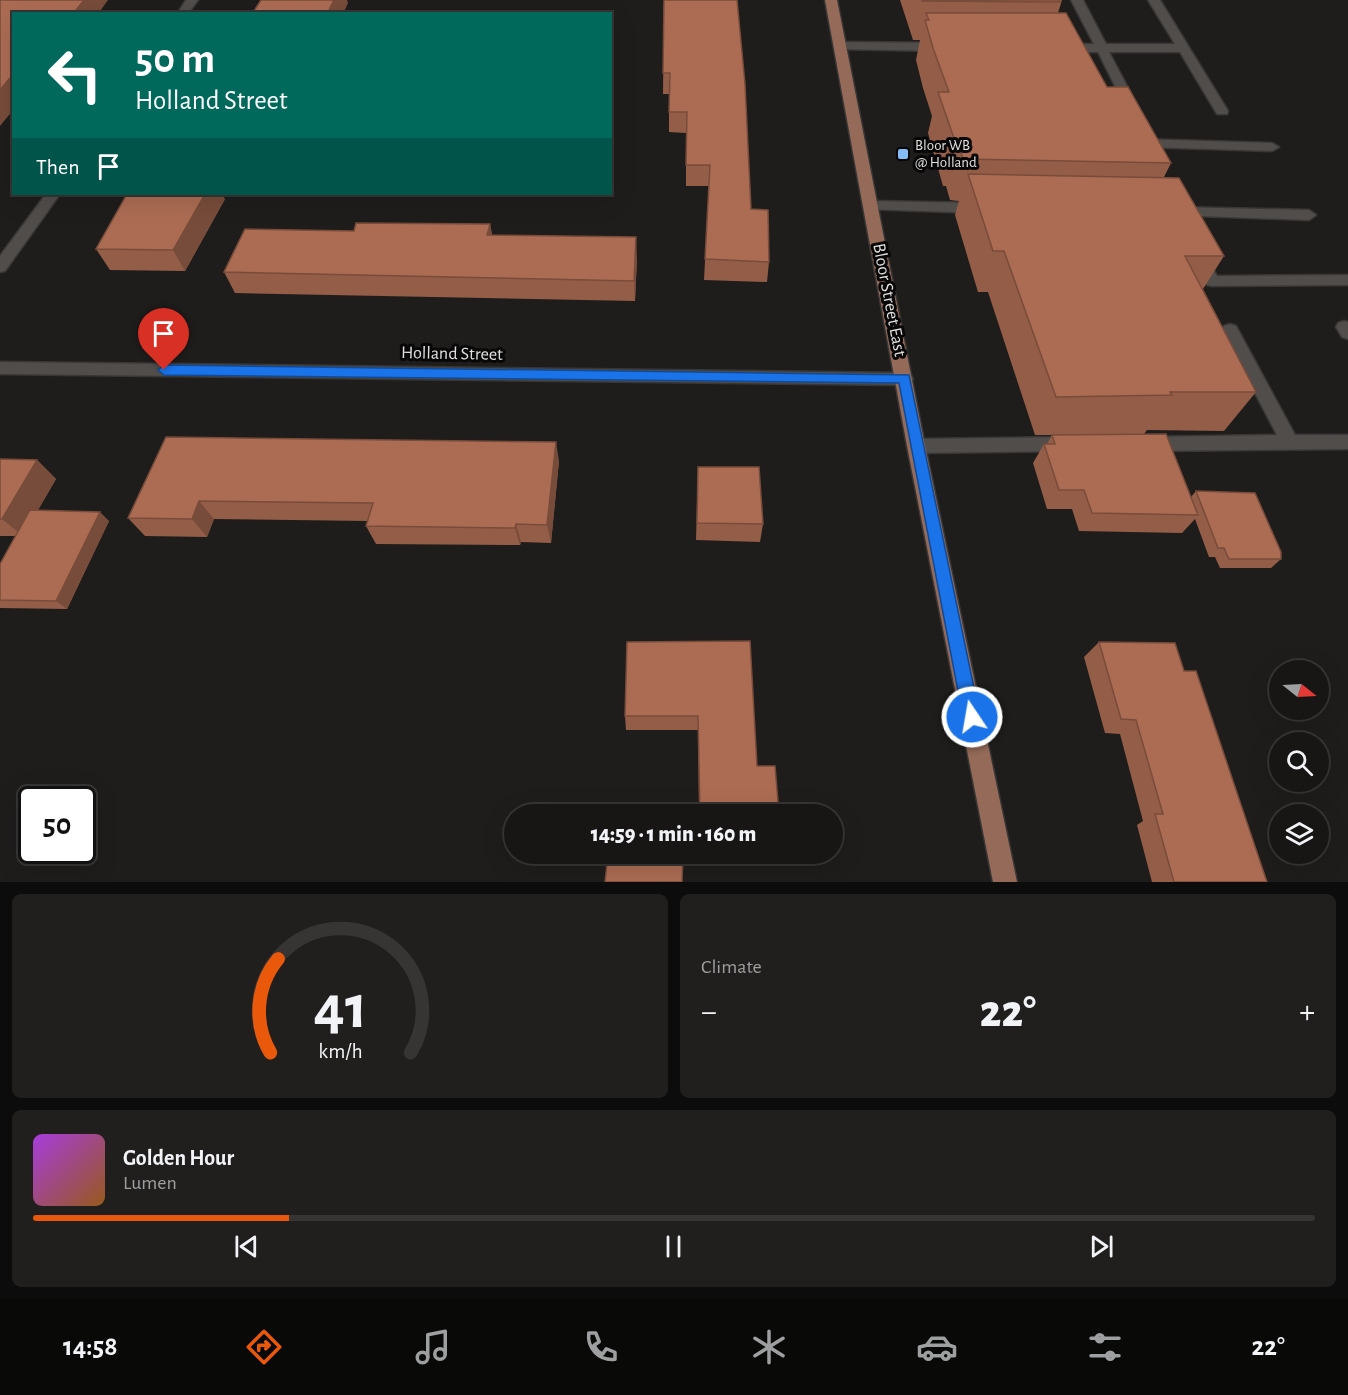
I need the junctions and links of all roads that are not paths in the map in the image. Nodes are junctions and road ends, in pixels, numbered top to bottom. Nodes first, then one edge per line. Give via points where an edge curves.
1 (831, 0) edge
2 (1077, 0) edge
3 (1154, 0) edge
4 (840, 46) junction
5 (950, 47) edge
6 (1043, 47) edge
7 (1101, 48) junction
8 (1185, 48) junction
9 (1222, 111) dead end
10 (1135, 113) edge
11 (1272, 147) dead end
12 (1143, 153) edge
13 (52, 195) edge
14 (871, 206) junction
15 (1000, 208) edge
16 (1309, 215) dead end
17 (0, 267) edge
18 (1348, 280) edge
19 (1230, 330) dead end
20 (0, 368) edge
21 (904, 379) junction
22 (1289, 442) junction
23 (1348, 442) edge
24 (1091, 444) edge
25 (1126, 444) edge
26 (916, 446) junction
27 (1005, 882) edge

1 - 4 main road, Bloor Street East
2 - 7 street
3 - 8 street
4 - 5 street
4 - 14 main road, Bloor Street East
6 - 7 street
7 - 8 street
7 - 10 street
8 - 9 street
11 - 12 street via 1138,143
13 - 17 street
14 - 15 street
14 - 21 main road, Bloor Street East
16 - 18 street via 1170,209 1212,281
19 - 22 street
20 - 21 street, Holland Street
21 - 26 main road, Bloor Street East
22 - 23 street
22 - 25 street
24 - 26 street
26 - 27 main road, Bloor Street East

